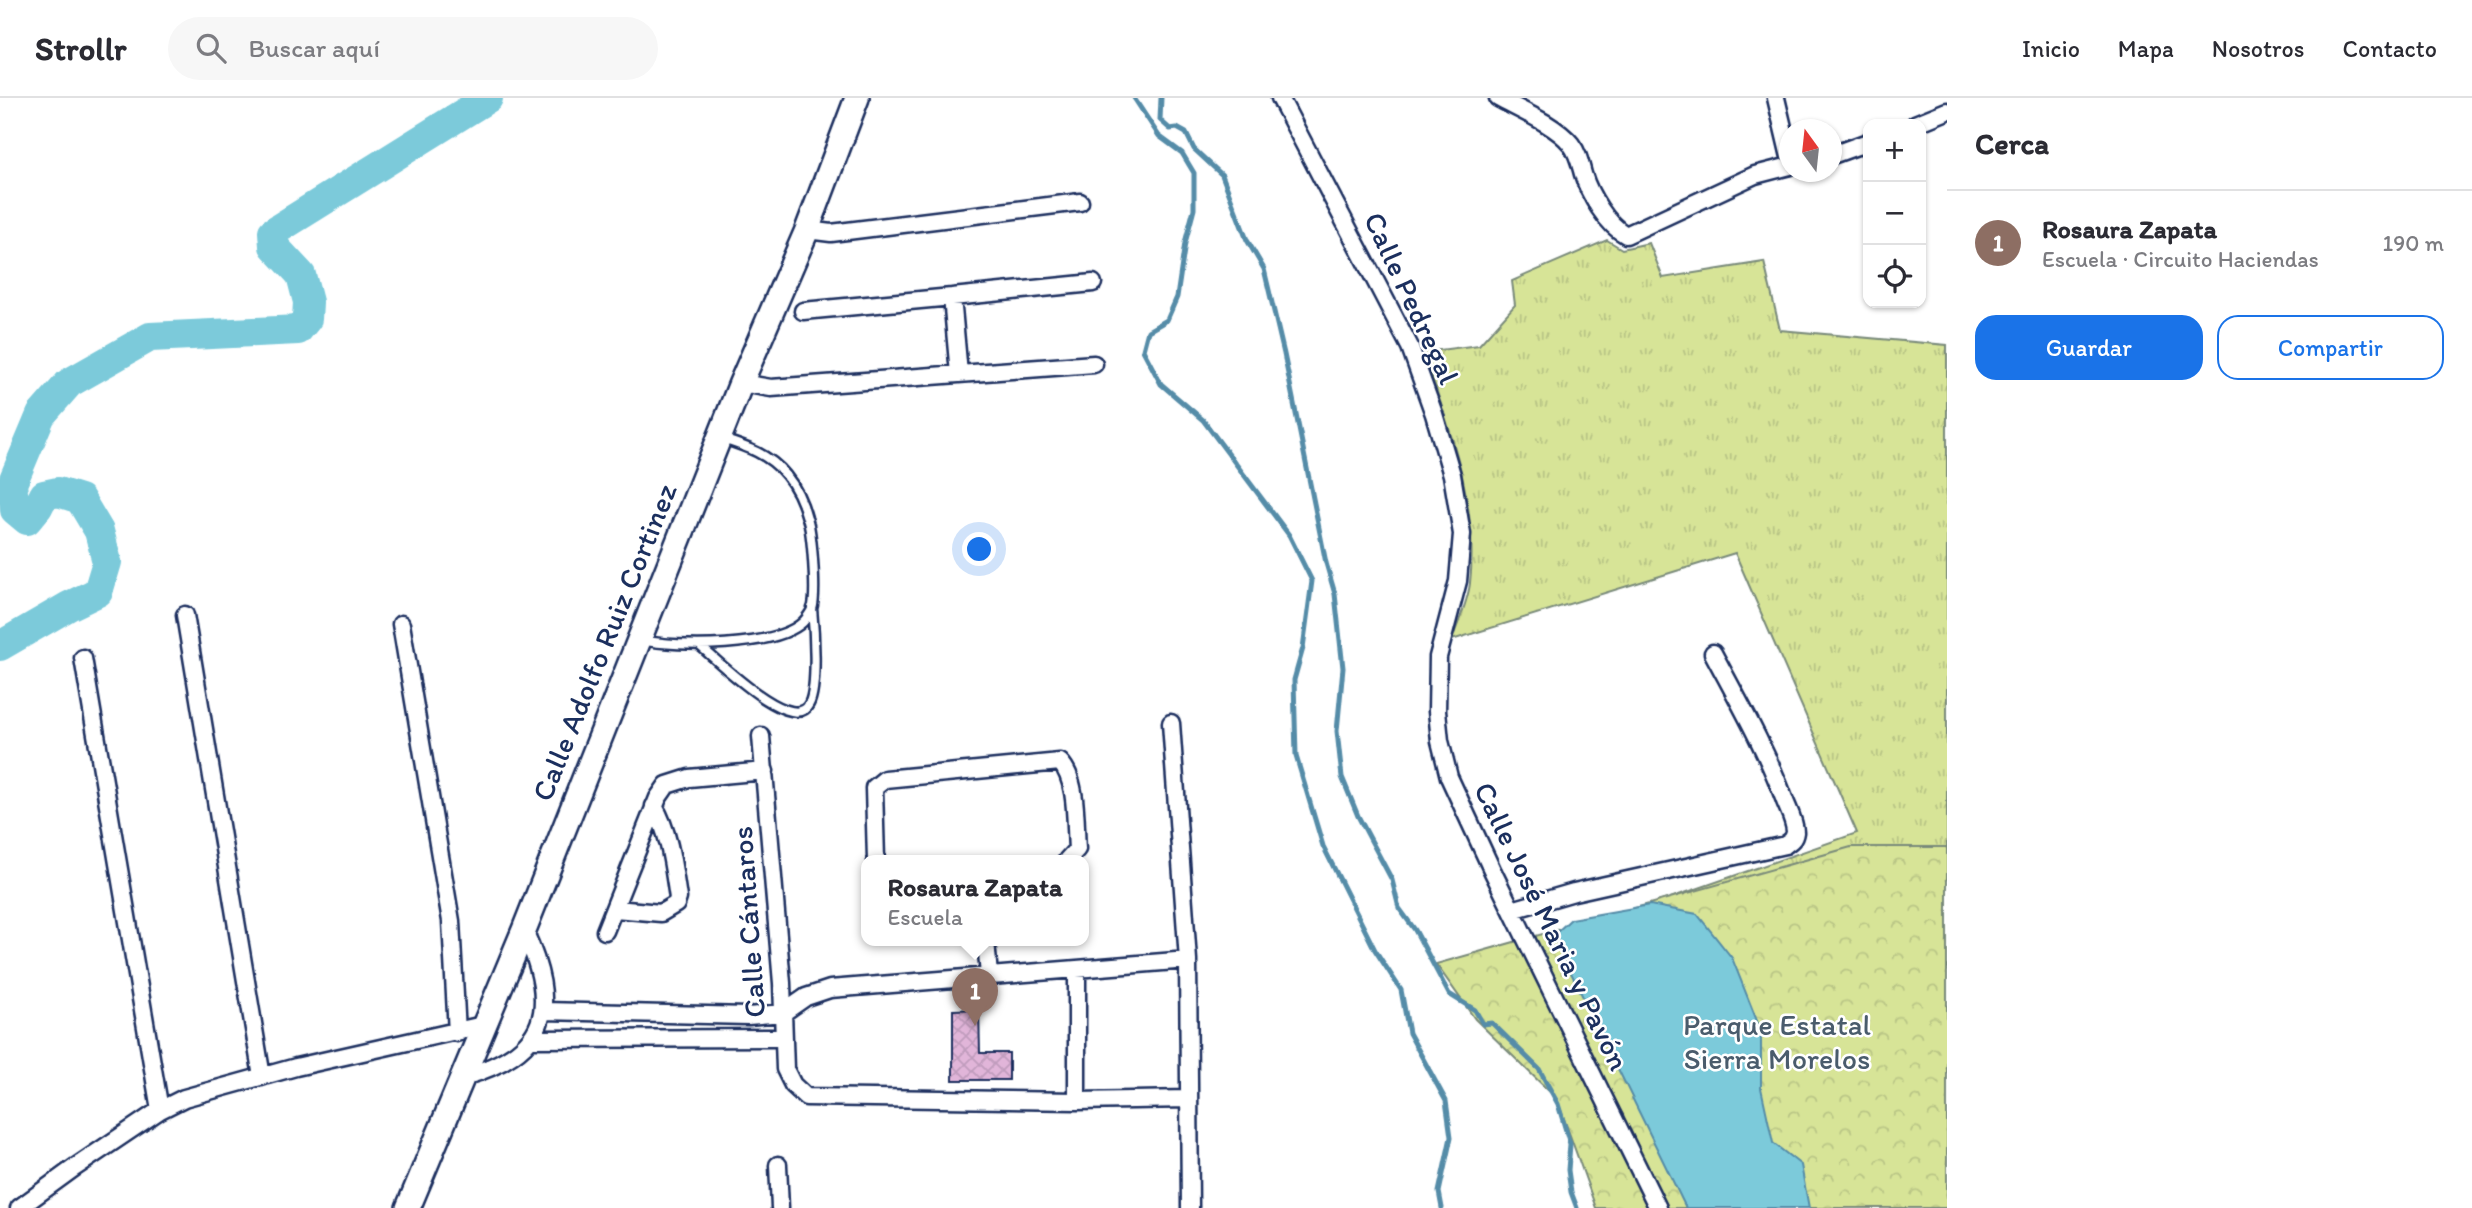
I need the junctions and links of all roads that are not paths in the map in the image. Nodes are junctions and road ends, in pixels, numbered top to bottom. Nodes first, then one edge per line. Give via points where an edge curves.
1 (857, 98) edge
2 (1280, 98) edge
3 (1498, 98) edge
4 (1776, 98) edge
5 (1947, 111) edge
6 (1781, 119) edge
7 (1926, 120) edge
8 (1863, 144) edge
9 (1842, 151) edge
10 (1779, 169) edge
11 (1080, 202) dead end
12 (807, 230) junction
13 (1093, 283) dead end
14 (952, 297) junction
15 (803, 311) dead end
16 (1094, 364) dead end
17 (959, 374) junction
18 (741, 383) junction
19 (719, 439) junction
20 (813, 608) junction
21 (185, 615) dead end
22 (401, 624) dead end
23 (639, 640) junction
24 (700, 646) junction
25 (1713, 653) dead end
26 (1438, 657) joint
27 (83, 658) dead end
28 (1171, 723) dead end
29 (761, 736) dead end
30 (765, 771) junction
31 (654, 806) junction
32 (876, 855) edge
33 (1072, 855) edge
34 (615, 909) junction
35 (1512, 911) junction
36 (524, 930) junction
37 (605, 931) dead end
38 (986, 946) edge
39 (1188, 960) junction
40 (1077, 970) junction
41 (989, 976) junction
42 (544, 1011) junction
43 (783, 1013) junction
44 (483, 1025) junction
45 (457, 1032) junction
46 (783, 1038) junction
47 (531, 1039) junction
48 (262, 1077) junction
49 (463, 1077) junction
50 (1189, 1100) junction
51 (1077, 1101) junction
52 (160, 1110) junction
53 (778, 1165) dead end
54 (19, 1208) edge
55 (408, 1208) edge
56 (780, 1208) edge
57 (1190, 1208) edge
58 (1658, 1208) edge

1 - 12 main road, Calle Adolfo Ruiz Cortinez
2 - 26 street, Calle Pedregal via 1410,347 1452,475 1462,534 1458,580
3 - 10 street via 1569,141 1594,198 1614,227 1626,235 1755,175
4 - 6 street
5 - 7 street
8 - 9 street
11 - 12 street via 831,233
12 - 18 main road, Calle Adolfo Ruiz Cortinez
13 - 14 street
14 - 15 street
14 - 17 street
16 - 17 street
17 - 18 street via 771,388
18 - 19 main road, Calle Adolfo Ruiz Cortinez
19 - 20 lane via 753,449 788,476 808,521
19 - 23 main road, Calle Adolfo Ruiz Cortinez
20 - 24 lane via 803,622 786,632
20 - 24 lane via 813,672 809,705 803,710 778,708
21 - 48 street
22 - 45 street via 452,921
23 - 24 lane
23 - 36 main road, Calle Adolfo Ruiz Cortinez
25 - 35 street via 1778,781 1793,822 1792,840
26 - 35 street, Calle José Maria y Pavón via 1438,721 1449,777
27 - 52 street
28 - 39 street
29 - 30 street, Calle Cántaros
30 - 31 street via 690,778 667,785
30 - 43 street, Calle Cántaros
31 - 34 street
31 - 34 street via 671,852 676,904 661,912
32 - 33 street via 874,788 885,779 1060,762 1070,776 1077,849
34 - 37 street
35 - 58 street, Calle José Maria y Pavón
36 - 42 street via 544,985
36 - 44 main road, Calle Adolfo Ruiz Cortinez
38 - 41 street
39 - 40 street
39 - 50 street
40 - 41 street
40 - 51 street
41 - 43 street via 830,989 806,997
42 - 43 street via 722,1017
42 - 47 street
43 - 46 street, Calle Cántaros
44 - 45 street
44 - 49 main road, Calle Adolfo Ruiz Cortinez
45 - 48 street
46 - 47 street
46 - 51 street, Calle Cántaros via 785,1069 806,1097
47 - 49 street via 508,1059
48 - 52 street via 184,1098
49 - 55 main road, Calle Adolfo Ruiz Cortinez
50 - 51 street
50 - 57 street
52 - 54 street
53 - 56 street

